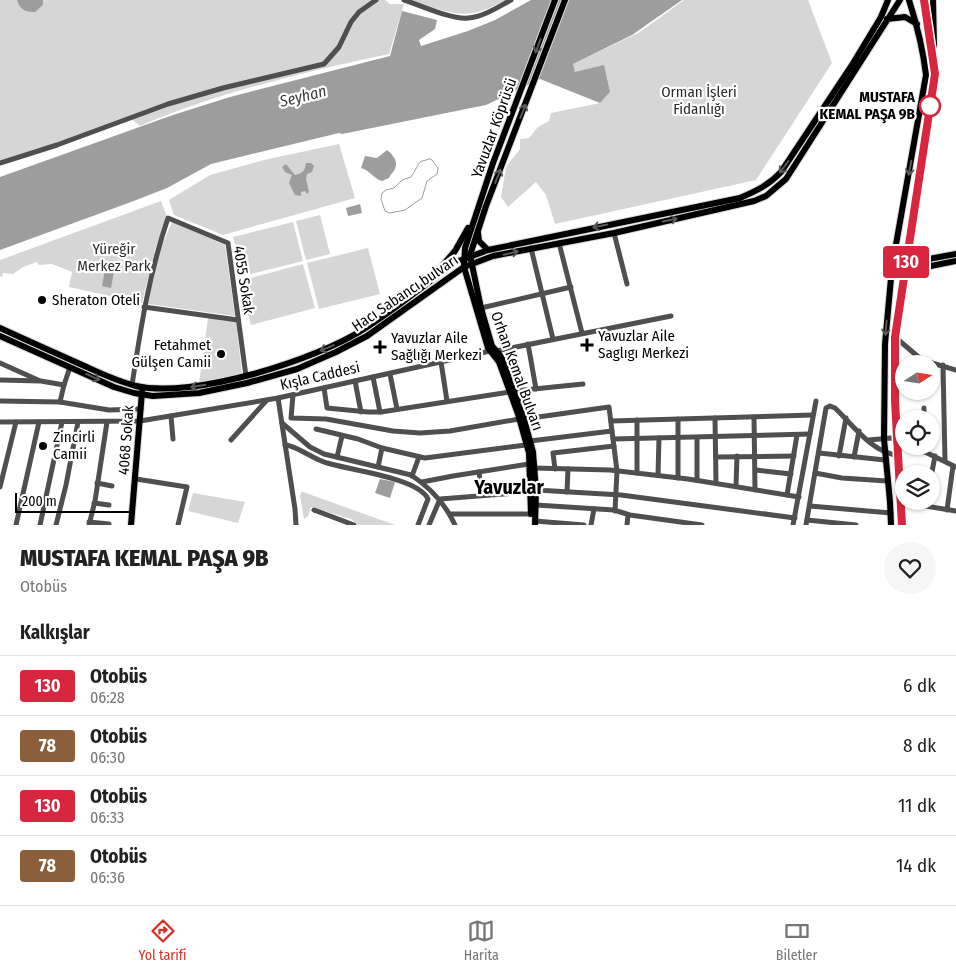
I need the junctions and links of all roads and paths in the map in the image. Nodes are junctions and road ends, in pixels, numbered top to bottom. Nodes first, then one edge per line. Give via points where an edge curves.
1 (363, 0) edge
2 (376, 0) edge
3 (405, 0) edge
4 (511, 0) edge
5 (555, 0) edge
6 (565, 0) edge
7 (888, 0) edge
8 (900, 0) edge
9 (909, 0) edge
10 (924, 0) edge
11 (933, 0) edge
12 (364, 8) junction
13 (887, 19) junction
14 (917, 24) junction
15 (933, 52) junction
16 (0, 164) edge
17 (478, 209) junction
18 (478, 228) junction
19 (614, 232) junction
20 (559, 243) junction
21 (531, 248) junction
22 (488, 250) junction
23 (956, 254) edge
24 (467, 257) junction
25 (956, 261) edge
26 (906, 264) junction
27 (468, 266) junction
28 (891, 271) junction
29 (904, 275) junction
30 (447, 279) junction
31 (428, 282) junction
32 (468, 282) junction
33 (627, 284) dead end
34 (571, 287) junction
35 (541, 293) junction
36 (144, 307) junction
37 (481, 308) junction
38 (671, 316) dead end
39 (238, 320) junction
40 (0, 328) edge
41 (582, 333) junction
42 (0, 336) edge
43 (895, 337) junction
44 (553, 339) junction
45 (528, 344) junction
46 (493, 351) junction
47 (916, 355) edge
48 (0, 362) edge
49 (441, 362) junction
50 (940, 364) edge
51 (943, 365) junction
52 (70, 367) junction
53 (956, 370) edge
54 (894, 371) joint
55 (390, 374) junction
56 (246, 376) junction
57 (373, 377) junction
58 (0, 380) edge
59 (41, 381) junction
60 (355, 381) junction
61 (64, 384) junction
62 (583, 384) dead end
63 (132, 385) junction
64 (143, 387) junction
65 (324, 388) junction
66 (536, 389) junction
67 (512, 392) junction
68 (142, 395) junction
69 (293, 395) junction
70 (278, 398) junction
71 (266, 400) junction
72 (0, 401) edge
73 (447, 401) junction
74 (816, 401) dead end
75 (60, 402) junction
76 (140, 409) junction
77 (397, 409) junction
78 (896, 410) edge
79 (361, 412) junction
80 (380, 412) junction
81 (814, 415) junction
82 (171, 416) junction
83 (754, 417) junction
84 (715, 418) junction
85 (846, 418) junction
86 (521, 419) junction
87 (678, 419) junction
88 (637, 420) junction
89 (140, 421) junction
90 (611, 421) junction
91 (0, 422) edge
92 (16, 422) junction
93 (39, 422) junction
94 (62, 422) junction
95 (78, 422) junction
96 (107, 422) junction
97 (282, 422) junction
98 (316, 429) dead end
99 (612, 430) junction
100 (859, 431) junction
101 (810, 434) junction
102 (797, 435) junction
103 (342, 436) junction
104 (755, 436) junction
105 (716, 437) junction
106 (659, 438) junction
107 (678, 438) junction
108 (697, 438) junction
109 (173, 439) dead end
110 (613, 439) junction
111 (637, 439) junction
112 (884, 439) junction
113 (231, 440) dead end
114 (868, 440) junction
115 (895, 441) edge
116 (528, 443) junction
117 (285, 445) junction
118 (614, 446) junction
119 (382, 448) junction
120 (884, 452) junction
121 (818, 453) junction
122 (756, 455) junction
123 (895, 455) edge
124 (898, 455) edge
125 (737, 456) junction
126 (794, 456) junction
127 (838, 456) junction
128 (935, 456) joint
129 (337, 457) junction
130 (419, 457) junction
131 (716, 457) junction
132 (854, 458) junction
133 (885, 460) junction
134 (945, 461) junction
135 (899, 465) edge
136 (933, 465) edge
137 (532, 466) junction
138 (954, 466) edge
139 (378, 467) junction
140 (555, 469) junction
141 (568, 469) junction
142 (756, 470) junction
143 (617, 471) junction
144 (479, 472) junction
145 (636, 473) junction
146 (815, 473) junction
147 (791, 474) junction
148 (658, 475) junction
149 (412, 476) junction
150 (678, 478) junction
151 (136, 480) junction
152 (698, 480) junction
153 (888, 481) junction
154 (422, 482) junction
155 (716, 483) junction
156 (98, 484) junction
157 (0, 486) edge
158 (112, 486) dead end
159 (736, 486) junction
160 (755, 490) junction
161 (534, 491) junction
162 (568, 492) junction
163 (482, 495) junction
164 (616, 495) junction
165 (788, 495) junction
166 (799, 496) junction
167 (440, 500) junction
168 (94, 503) junction
169 (110, 505) dead end
170 (536, 505) junction
171 (810, 506) junction
172 (940, 508) edge
173 (594, 509) junction
174 (314, 510) dead end
175 (901, 510) edge
176 (947, 510) junction
177 (615, 511) junction
178 (956, 511) edge
179 (891, 513) junction
180 (450, 514) junction
181 (531, 514) junction
182 (628, 515) junction
183 (795, 518) junction
184 (807, 522) edge
185 (89, 523) edge
186 (109, 524) edge
187 (534, 524) edge
188 (16, 525) edge
189 (40, 525) edge
190 (56, 525) edge
191 (131, 525) edge
192 (178, 525) edge
193 (296, 525) edge
194 (354, 525) edge
195 (418, 525) edge
196 (429, 525) edge
197 (455, 525) edge
198 (584, 525) edge
199 (591, 525) edge
200 (627, 525) edge
201 (702, 525) edge
202 (794, 525) edge
203 (856, 525) edge
204 (891, 525) edge
205 (902, 525) edge

1 - 12 street
2 - 12 street
3 - 4 street via 467,18
5 -> 17 main road, Yavuzlar Köprüsü
18 -> 6 main road, Yavuzlar Köprüsü
7 -> 22 main road, Hacı Sabancı bulvarı via 852,65 781,172 759,190 740,198
8 - 13 main road, Hacı Sabancı bulvarı
9 - 14 main road
10 - 15 main road
11 - 15 main road
12 - 16 street via 324,64 168,104
13 - 14 main road via 904,17
19 -> 13 main road, Hacı Sabancı bulvarı via 766,196 786,179
14 -> 28 main road via 926,75
15 - 26 main road via 935,74
17 - 24 main road, Yavuzlar Köprüsü via 465,248
17 - 31 main road via 455,251
18 - 22 main road via 479,241
18 - 24 main road, Yavuzlar Köprüsü
19 - 20 main road, Hacı Sabancı bulvarı
19 - 33 street
20 - 21 main road, Hacı Sabancı bulvarı
20 - 34 street
27 -> 21 main road, Hacı Sabancı bulvarı via 493,256
21 - 35 street
22 - 24 main road, Hacı Sabancı bulvarı
23 - 26 main road
24 - 27 main road, Orhan Kemal Bulvarı
24 - 31 main road, Hacı Sabancı bulvarı
25 - 29 main road via 911,270
26 - 28 main road
26 - 29 main road
27 - 30 main road, Hacı Sabancı bulvarı
27 - 32 main road, Orhan Kemal Bulvarı
27 - 37 main road, Orhan Kemal Bulvarı
28 - 29 main road via 896,276
28 -> 112 main road via 884,344
29 - 43 main road
30 - 32 main road via 461,277
30 - 68 main road, Hacı Sabancı bulvarı via 367,336 297,368 199,394
31 -> 56 main road, Hacı Sabancı bulvarı via 356,334 296,360
32 - 46 main road, Orhan Kemal Bulvarı
34 - 35 street
34 - 41 street
35 - 37 street
35 - 44 street
36 - 39 street
36 - 39 street, 4055 Sokak via 168,218 228,243
36 - 63 street, 4055 Sokak
37 - 46 main road, Orhan Kemal Bulvarı
38 - 41 street, Kışla Caddesi
39 - 56 street, 4055 Sokak
40 - 63 main road, Hacı Sabancı bulvarı
41 - 44 street, Kışla Caddesi
42 - 52 main road, Hacı Sabancı bulvarı
43 - 47 street
43 - 54 main road
44 - 45 street, Kışla Caddesi
45 - 46 street, Kışla Caddesi
45 - 66 street
46 - 49 street, Kışla Caddesi
46 - 67 main road, Orhan Kemal Bulvarı
48 - 59 street
49 - 55 street, Kışla Caddesi
49 - 73 street
50 - 51 street
51 - 53 street
51 - 134 street
52 - 61 street
52 -> 68 main road, Hacı Sabancı bulvarı
54 - 78 main road
55 - 57 street, Kışla Caddesi
55 - 77 street
56 -> 64 main road, Hacı Sabancı bulvarı via 172,389
57 - 60 street, Kışla Caddesi
57 - 80 street
58 - 59 street
59 - 61 street
60 - 65 street, Kışla Caddesi
60 - 79 street
61 - 75 street
62 - 66 street
63 - 64 main road, Hacı Sabancı bulvarı
64 - 68 main road, 4068 Sokak
65 - 69 street, Kışla Caddesi
65 - 79 street via 327,408
66 - 67 street
67 - 73 street
67 - 86 main road, Orhan Kemal Bulvarı
68 - 76 main road, 4068 Sokak
69 - 70 street, Kışla Caddesi
69 - 86 street via 291,418 326,419 393,431 450,431
70 - 71 street, Kışla Caddesi
70 - 97 street
71 - 82 street, Kışla Caddesi
71 - 113 street
72 - 75 street
73 - 77 street
74 - 81 street
75 - 76 street via 109,410
76 - 89 main road, 4068 Sokak
77 - 80 street
79 - 80 street
81 - 83 street
81 - 101 street
82 - 89 street, Kışla Caddesi
82 - 109 street
83 - 84 street
83 - 104 street
84 - 87 street
84 - 105 street
85 - 100 street
85 - 121 street via 835,408 826,408
85 - 127 street
86 - 90 street via 609,407
86 - 116 main road, Orhan Kemal Bulvarı
87 - 88 street
87 - 107 street
88 - 90 street
88 - 111 street
89 - 96 street, Kışla Caddesi
89 - 151 main road, 4068 Sokak
90 - 99 street
91 - 92 street, Kışla Caddesi
92 - 93 street, Kışla Caddesi
92 - 157 street
93 - 94 street, Kışla Caddesi
93 - 188 street
94 - 95 street, Kışla Caddesi
94 - 189 street
95 - 96 street, Kışla Caddesi
95 - 190 street
96 - 156 street
97 - 117 street
97 - 129 street via 310,447
98 - 103 street
99 - 110 street
99 - 116 street
100 - 114 street
100 - 132 street
101 - 102 street
101 - 166 street
102 - 104 street
102 - 126 street
103 - 119 street
103 - 129 street
104 - 105 street
104 - 122 street
105 - 108 street
105 - 131 street
106 - 107 street
106 - 111 street
106 - 148 street
107 - 108 street
107 - 150 street
108 - 152 street
110 - 111 street
110 - 118 street
111 - 145 street
112 - 114 street
112 - 115 street
112 - 120 main road
114 - 120 street
116 - 130 street via 445,457
116 - 137 main road, Orhan Kemal Bulvarı
117 - 193 street
117 - 195 street via 320,461 398,479 423,491 428,499
118 - 140 street via 553,452
118 - 143 street
119 - 130 street
119 - 139 street
120 - 123 street
120 - 133 main road
121 - 127 street
121 - 146 street
122 - 125 street
122 - 126 street
122 - 142 street
124 - 135 main road
125 - 131 street
125 - 159 street
126 - 147 street
127 - 132 street
128 - 134 street
128 - 136 street
129 - 139 street
130 - 149 street
131 - 155 street
132 - 133 street
133 - 153 main road
134 - 138 street
137 - 140 street
137 - 144 street
137 - 161 main road, Orhan Kemal Bulvarı
138 - 176 street
139 - 149 street
140 - 141 street
141 - 143 street
141 - 162 street
142 - 147 street
142 - 160 street
143 - 145 street
143 - 164 street
144 - 154 street
144 - 163 street
145 - 148 street
146 - 153 street
146 - 171 street
147 - 165 street
148 - 150 street
149 - 154 street
150 - 152 street
151 - 191 main road, 4068 Sokak
151 - 192 street via 188,487
152 - 155 street
153 - 179 main road
154 - 167 street
155 - 159 street
156 - 158 street
156 - 168 street
159 - 160 street
160 - 165 street
161 - 162 street
161 - 163 street
161 - 170 main road, Orhan Kemal Bulvarı
161 - 181 main road, Orhan Kemal Bulvarı
162 - 164 street
163 - 167 street
164 - 177 street
164 - 183 street
165 - 166 street
166 - 183 street
167 - 180 street
167 - 196 street
168 - 169 street
168 - 185 street
170 - 173 street
170 - 187 main road, Orhan Kemal Bulvarı
171 - 179 street
171 - 184 street
172 - 176 street
173 - 177 street
173 - 199 street
174 - 194 street
175 - 205 main road
176 - 178 street
177 - 182 street
179 - 204 main road
180 - 181 street
180 - 197 street
181 - 187 main road, Orhan Kemal Bulvarı
182 - 200 street
182 - 201 street
183 - 202 street
184 - 203 street
185 - 186 street
187 - 198 street

